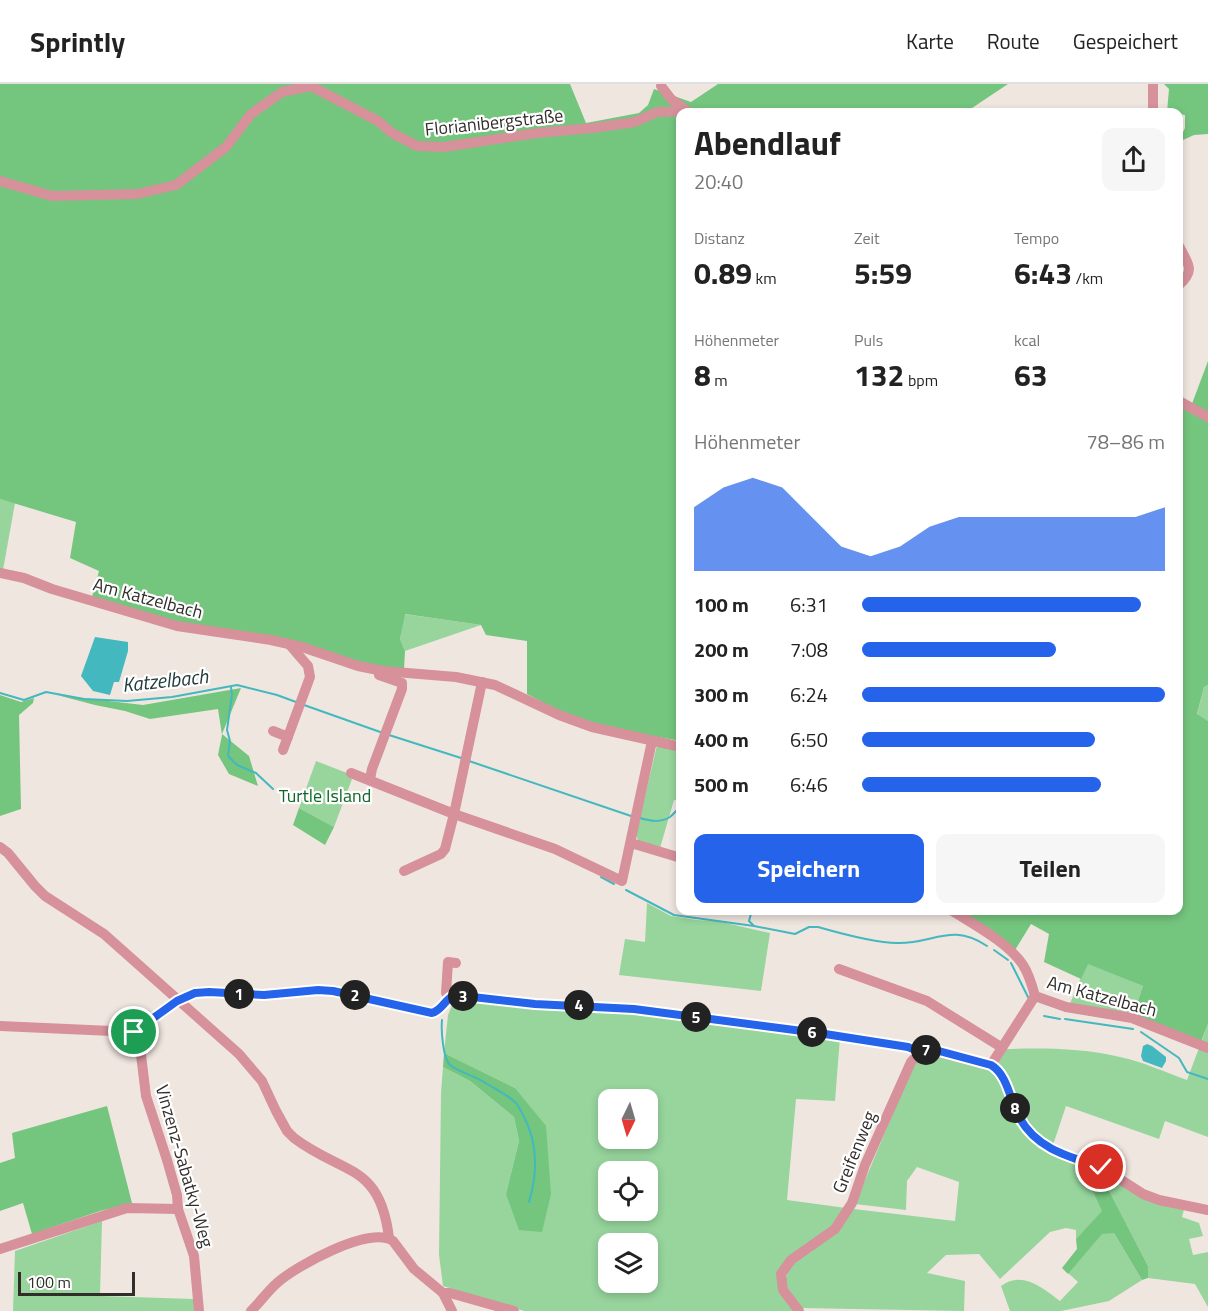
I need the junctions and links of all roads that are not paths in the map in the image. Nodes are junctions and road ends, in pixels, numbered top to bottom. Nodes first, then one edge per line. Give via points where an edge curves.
1 (1153, 84) edge
2 (661, 85) edge
3 (683, 108) edge
4 (1154, 108) edge
5 (657, 112) junction
6 (676, 112) edge
7 (0, 182) edge
8 (1183, 254) edge
9 (1183, 281) edge
10 (1183, 403) edge
11 (1208, 417) edge
12 (0, 573) edge
13 (289, 644) junction
14 (369, 669) junction
15 (482, 682) junction
16 (273, 732) dead end
17 (288, 737) junction
18 (652, 741) junction
19 (676, 746) edge
20 (283, 750) dead end
21 (351, 773) dead end
22 (370, 779) junction
23 (454, 814) junction
24 (631, 843) junction
25 (0, 847) edge
26 (676, 856) edge
27 (404, 871) dead end
28 (959, 915) edge
29 (456, 963) dead end
30 (839, 969) dead end
31 (450, 996) junction
32 (1035, 996) junction
33 (177, 1001) junction
34 (0, 1026) edge
35 (138, 1030) junction
36 (1001, 1047) junction
37 (1208, 1048) edge
38 (920, 1052) junction
39 (991, 1065) junction
40 (178, 1209) junction
41 (1208, 1210) edge
42 (389, 1238) junction
43 (0, 1249) edge
44 (443, 1293) junction
45 (199, 1311) edge
46 (251, 1311) edge
47 (452, 1311) edge
48 (514, 1311) edge
49 (799, 1311) edge

1 - 4 street
2 - 3 street
2 - 5 street
5 - 6 street, Florianibergstraße
5 - 7 street, Florianibergstraße via 635,122 444,147 417,146 311,86 282,92 251,114 226,147 176,186 137,194 52,196
8 - 9 street via 1190,268
10 - 11 street
12 - 13 street, Am Katzelbach via 177,626
13 - 14 street, Am Katzelbach
13 - 17 street via 310,672
14 - 15 street, Am Katzelbach
14 - 22 street, Am Katzelbach via 403,685
15 - 18 street, Am Katzelbach via 571,720
15 - 23 street
16 - 17 street
17 - 20 street
18 - 19 street, Am Katzelbach
18 - 24 street
21 - 22 street
22 - 23 street
23 - 24 street via 555,849 622,881
23 - 27 street via 441,854
24 - 26 street
25 - 33 street via 45,896 104,934
28 - 32 street, Am Katzelbach via 1015,955
29 - 31 street via 448,962 446,993
30 - 36 street via 936,1005
31 - 33 street via 432,1013 318,990 264,995 195,993
31 - 38 street via 634,1009 874,1041
32 - 36 street
32 - 37 street, Am Katzelbach via 1066,1007 1132,1018
33 - 35 street
33 - 42 street via 257,1074 287,1131 302,1144 356,1173 378,1193 387,1215
34 - 35 street via 101,1032
35 - 40 street, Vinzenz-Sabatky-Weg via 146,1096
36 - 39 street
38 - 39 street via 939,1051
38 - 49 street, Greifenweg via 896,1093 850,1206 835,1229 791,1260 781,1274 783,1290
39 - 41 street via 1005,1082 1024,1125 1048,1147 1101,1167 1143,1194
40 - 43 street via 127,1208
40 - 45 street, Vinzenz-Sabatky-Weg via 194,1256
42 - 44 street via 414,1269
42 - 46 street via 366,1238 327,1253 276,1283
44 - 47 street
44 - 48 street

